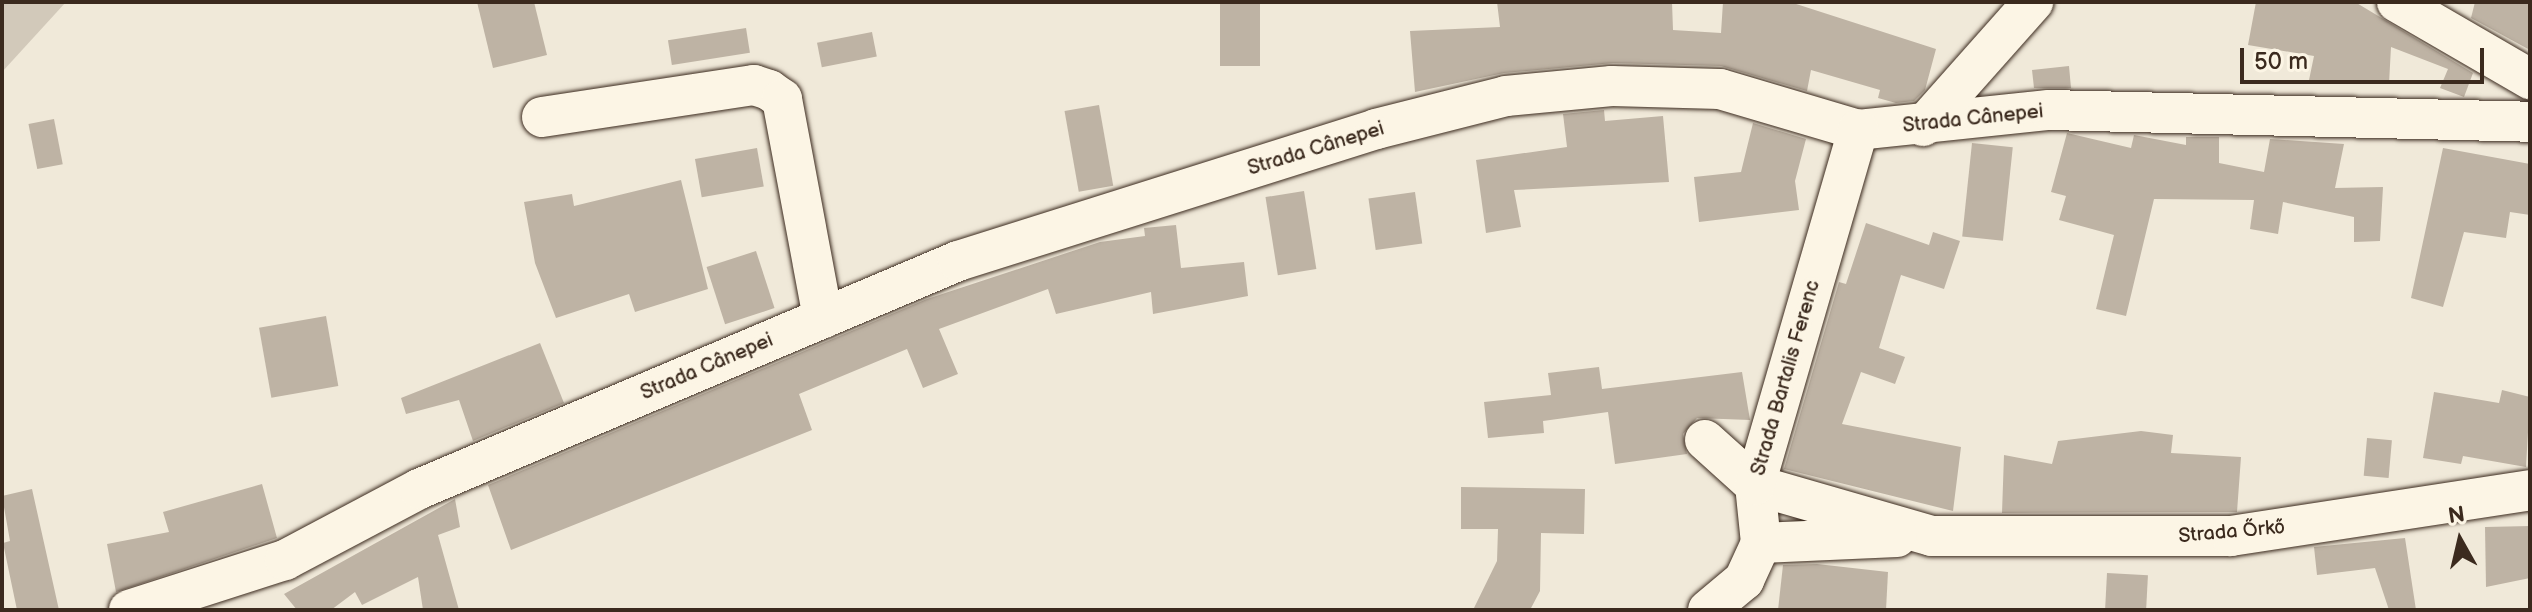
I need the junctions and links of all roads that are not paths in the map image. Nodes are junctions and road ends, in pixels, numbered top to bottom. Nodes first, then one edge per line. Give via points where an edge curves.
1 (2033, 2) edge
2 (2397, 2) edge
3 (2530, 79) edge
4 (542, 117) dead end
5 (2530, 122) edge
6 (1923, 126) junction
7 (1858, 130) junction
8 (823, 318) junction
9 (1705, 440) dead end
10 (1755, 485) junction
11 (2530, 490) edge
12 (1932, 536) junction
13 (1761, 543) junction
14 (1744, 595) edge
15 (171, 606) edge
16 (129, 610) edge
17 (1708, 610) edge

1 - 6 street
2 - 3 street
4 - 8 street via 754,85 782,99
5 - 6 street, Strada Cânepei via 2049,110
6 - 7 street, Strada Cânepei
7 - 8 street, Strada Cânepei via 1720,89 1612,86 1506,96 1376,129 958,261
7 - 10 street, Strada Bartalis Ferenc
8 - 15 street, Strada Cânepei via 419,489 285,560
9 - 10 street, Strada Őrkő
10 - 12 street, Strada Őrkő
10 - 13 street, Strada Bartalis Ferenc
11 - 12 street, Strada Őrkő via 2231,536
12 - 13 street, Strada Őrkő
13 - 14 street
14 - 17 street
15 - 16 street, Strada Cânepei

